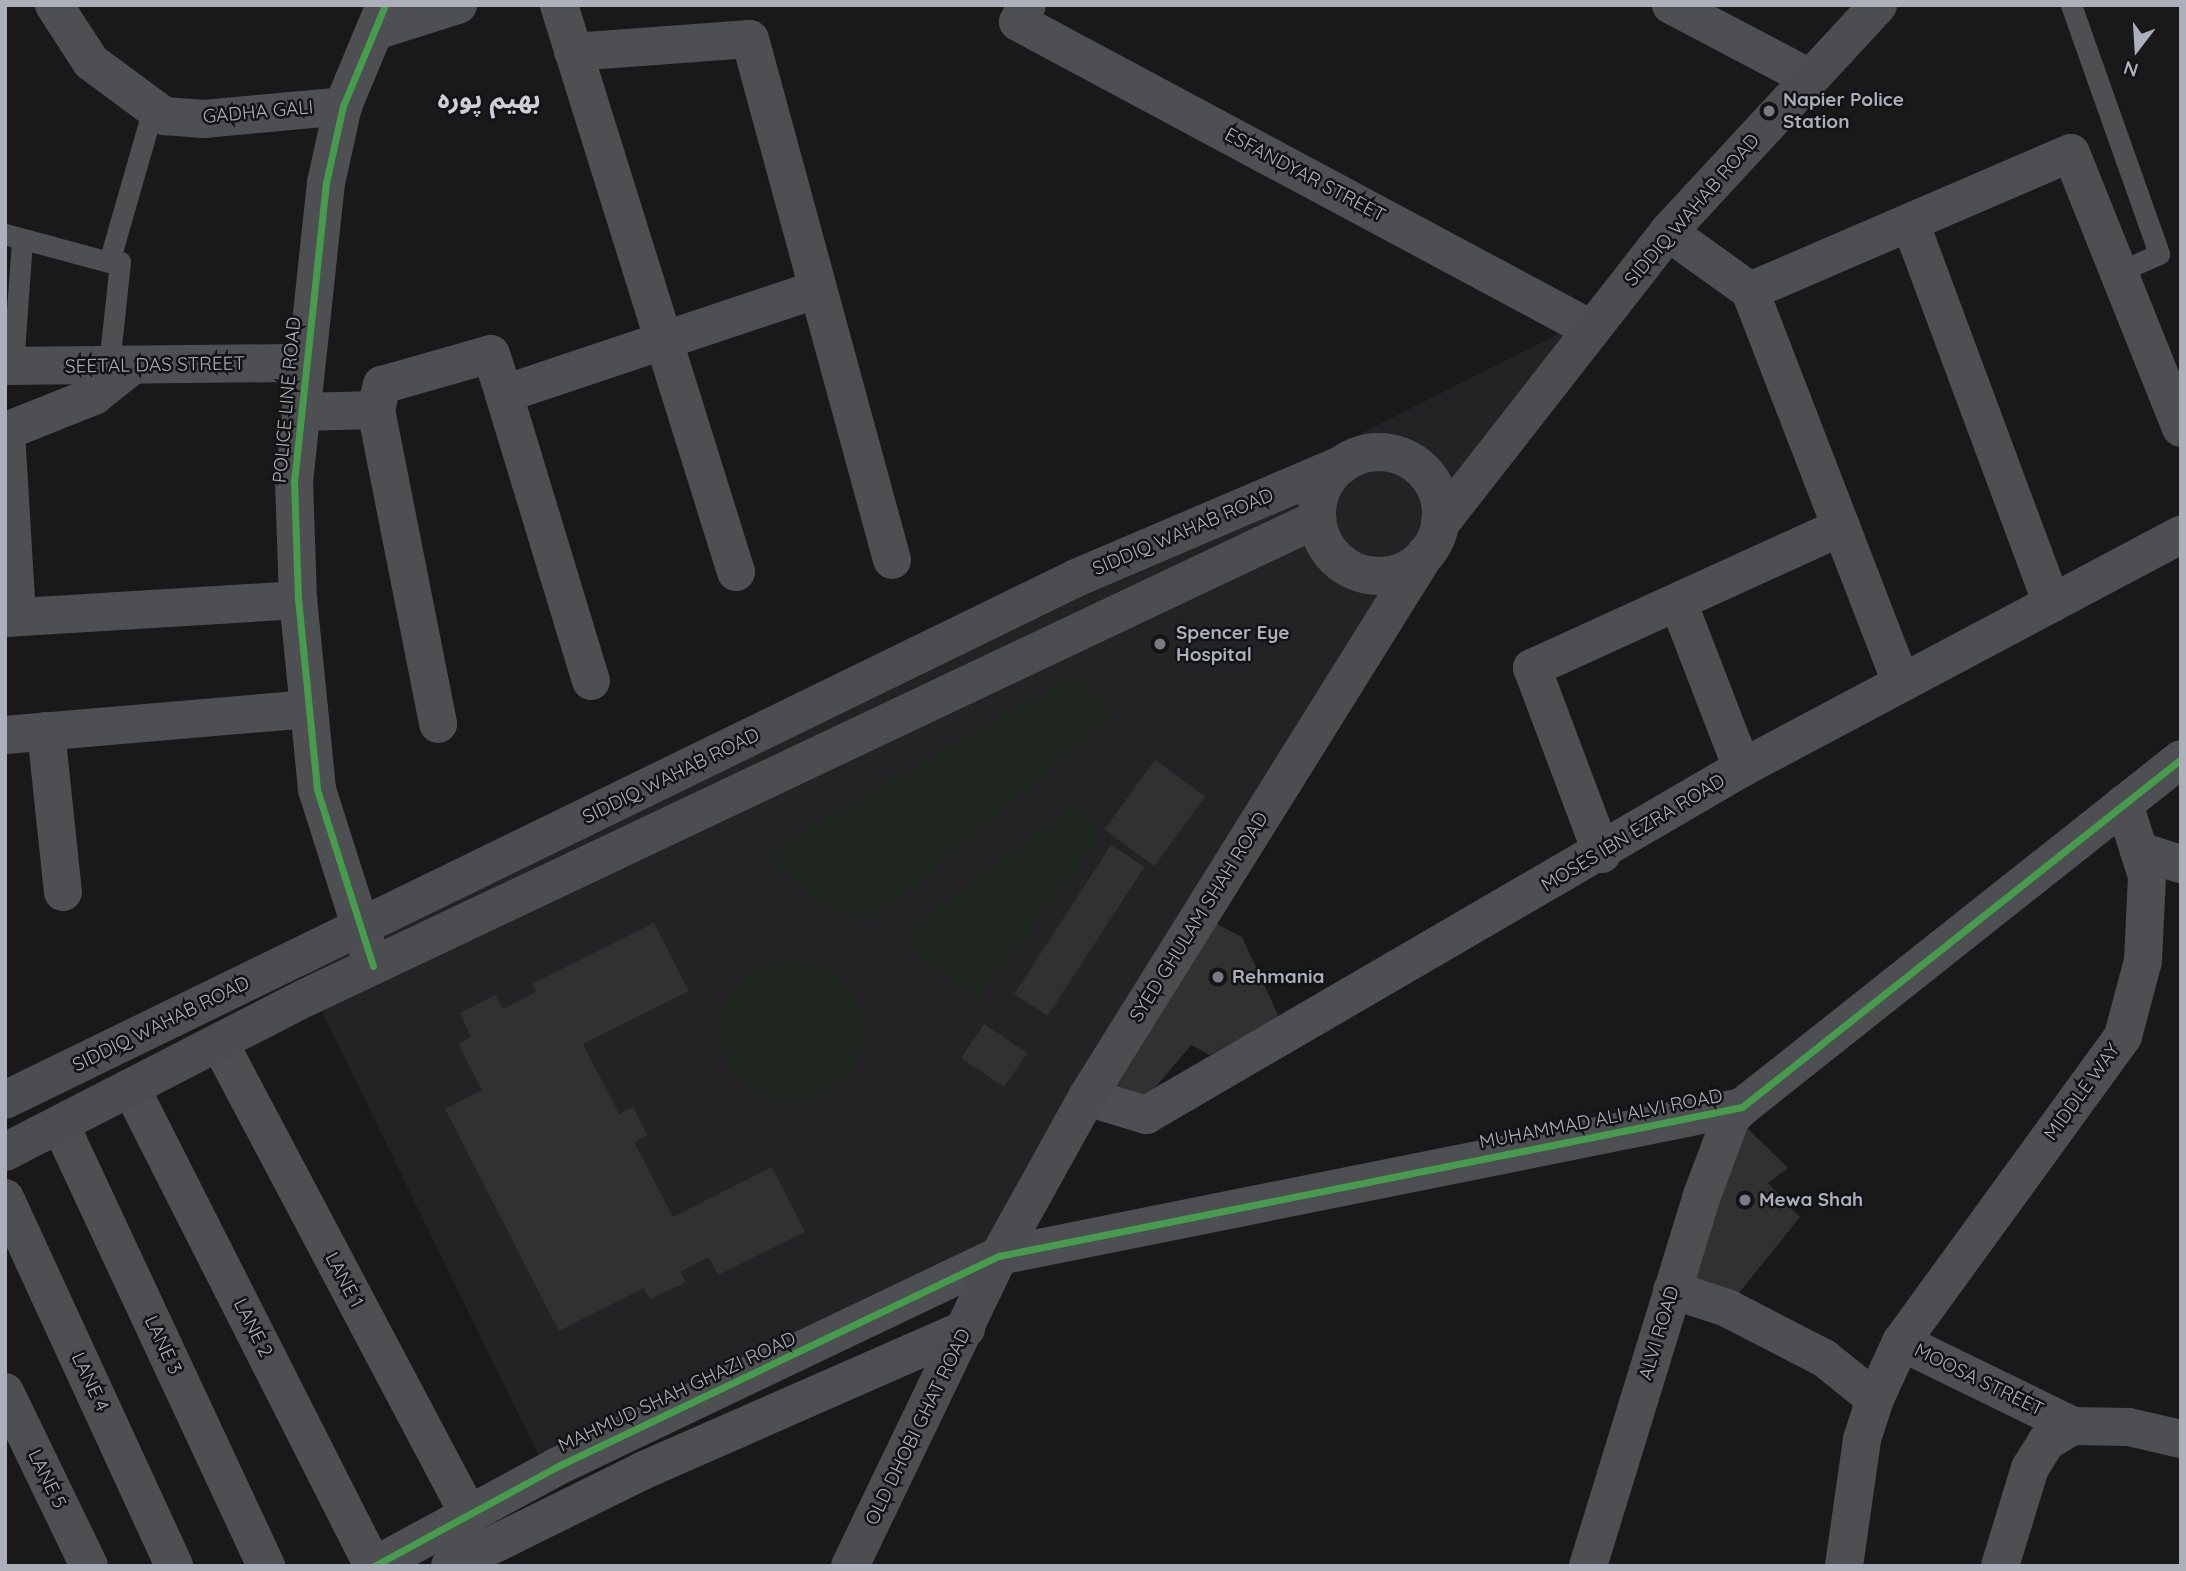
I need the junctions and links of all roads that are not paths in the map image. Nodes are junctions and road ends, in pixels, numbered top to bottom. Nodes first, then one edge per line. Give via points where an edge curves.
1 (54, 5) edge
2 (458, 5) edge
3 (559, 5) edge
4 (1671, 5) edge
5 (1878, 5) edge
6 (2071, 5) edge
7 (1023, 14) edge
8 (380, 18) edge
9 (573, 52) junction
10 (1810, 78) junction
11 (155, 105) junction
12 (343, 106) junction
13 (1910, 222) junction
14 (1668, 232) junction
15 (14, 236) edge
16 (110, 259) junction
17 (2119, 272) junction
18 (818, 289) junction
19 (1750, 291) junction
20 (1591, 329) junction
21 (664, 340) junction
22 (304, 363) junction
23 (121, 365) junction
24 (9, 366) edge
25 (504, 394) junction
26 (376, 410) junction
27 (300, 412) junction
28 (2181, 428) edge
29 (1343, 464) junction
30 (1317, 519) junction
31 (1841, 527) junction
32 (2181, 535) edge
33 (1433, 539) junction
34 (892, 560) dead end
35 (736, 572) dead end
36 (298, 600) junction
37 (1678, 602) junction
38 (2052, 603) junction
39 (11, 618) edge
40 (591, 681) dead end
41 (1901, 683) junction
42 (309, 709) junction
43 (438, 724) dead end
44 (46, 731) junction
45 (5, 735) edge
46 (2181, 759) edge
47 (1742, 768) junction
48 (2124, 804) junction
49 (2139, 851) junction
50 (1602, 853) junction
51 (2181, 864) edge
52 (63, 892) dead end
53 (361, 928) junction
54 (373, 966) junction
55 (220, 1044) junction
56 (132, 1090) junction
57 (1087, 1097) junction
58 (6, 1099) edge
59 (1742, 1107) junction
60 (60, 1124) junction
61 (5, 1152) edge
62 (5, 1198) edge
63 (992, 1272) junction
64 (1672, 1290) junction
65 (966, 1329) junction
66 (1901, 1342) junction
67 (5, 1392) edge
68 (1875, 1399) junction
69 (2073, 1426) junction
70 (2181, 1439) edge
71 (469, 1515) junction
72 (89, 1566) edge
73 (174, 1566) edge
74 (266, 1566) edge
75 (373, 1566) edge
76 (450, 1566) edge
77 (850, 1566) edge
78 (1588, 1566) edge
79 (1844, 1566) edge
80 (2000, 1566) edge

1 - 11 street, GADHA GALI via 91,62
2 - 8 street
3 - 9 street
4 - 10 street
5 - 10 main road, SIDDIQ WAHAB ROAD
6 - 17 lane via 2159,254
7 - 20 street, ESFANDYAR STREET
8 - 12 street, POLICE LINE ROAD
9 - 18 street via 750,39
9 - 21 street
10 - 14 main road, SIDDIQ WAHAB ROAD
11 - 12 street, GADHA GALI via 164,116 204,119
11 - 16 lane
12 - 22 street, POLICE LINE ROAD via 326,183
13 - 17 street via 2071,153
13 - 19 street
13 - 38 street
14 - 19 street
14 - 20 main road, SIDDIQ WAHAB ROAD
15 - 16 lane
15 - 24 lane
16 - 23 lane via 120,262
17 - 28 street
18 - 21 street
18 - 34 street
19 - 31 street
20 - 33 main road, SIDDIQ WAHAB ROAD
21 - 25 street
21 - 35 street
22 - 23 street, SEETAL DAS STREET
22 - 27 street, POLICE LINE ROAD
23 - 24 street, SEETAL DAS STREET
23 - 39 street via 94,396 5,431
25 - 26 street via 491,354 382,384
25 - 40 street
26 - 27 street
26 - 43 street
27 - 36 street, POLICE LINE ROAD via 294,482
29 - 30 main road via 1323,488
29 - 33 main road via 1389,453 1418,466 1437,492
29 - 53 main road, SIDDIQ WAHAB ROAD via 1076,578
30 - 33 main road via 1328,550 1360,572 1400,572
30 - 54 main road
31 - 37 street
31 - 41 street
32 - 38 street, MOSES IBN EZRA ROAD
33 - 57 main road, SYED GHULAM SHAH ROAD
36 - 39 street
36 - 42 street, POLICE LINE ROAD
37 - 47 street
37 - 50 street via 1532,668
38 - 41 street, MOSES IBN EZRA ROAD
41 - 47 street, MOSES IBN EZRA ROAD
42 - 44 street
42 - 53 street, POLICE LINE ROAD via 317,789
44 - 45 street
44 - 52 street
46 - 48 street, MUHAMMAD ALI ALVI ROAD
47 - 50 street, MOSES IBN EZRA ROAD
48 - 49 street, MIDDLE WAY
48 - 59 street, MUHAMMAD ALI ALVI ROAD
49 - 51 street
49 - 66 street, MIDDLE WAY via 2147,876 2143,961 2123,1036
50 - 57 street, MOSES IBN EZRA ROAD via 1146,1115
53 - 54 street, POLICE LINE ROAD
53 - 58 main road, SIDDIQ WAHAB ROAD
54 - 55 main road
55 - 56 main road
55 - 71 street, LANE 1
56 - 60 main road
56 - 75 street, LANE 2
57 - 63 main road, SYED GHULAM SHAH ROAD
59 - 63 street, MUHAMMAD ALI ALVI ROAD
59 - 64 street, ALVI ROAD via 1731,1118
60 - 61 main road
60 - 74 street, LANE 3
62 - 73 street, LANE 4
63 - 65 main road, OLD DHOBI GHAT ROAD
63 - 71 street, MAHMUD SHAH GHAZI ROAD via 556,1467
64 - 68 street via 1727,1308 1824,1358
64 - 78 street, ALVI ROAD
65 - 76 street via 642,1471
65 - 77 main road, OLD DHOBI GHAT ROAD
66 - 68 street, MOOSA STREET
66 - 69 street, MOOSA STREET
67 - 72 street, LANE 5
68 - 79 street, MOOSA STREET via 1862,1438
69 - 70 street, MOOSA STREET via 2129,1427
69 - 80 street via 2046,1442 2030,1468
71 - 75 street, MAHMUD SHAH GHAZI ROAD

